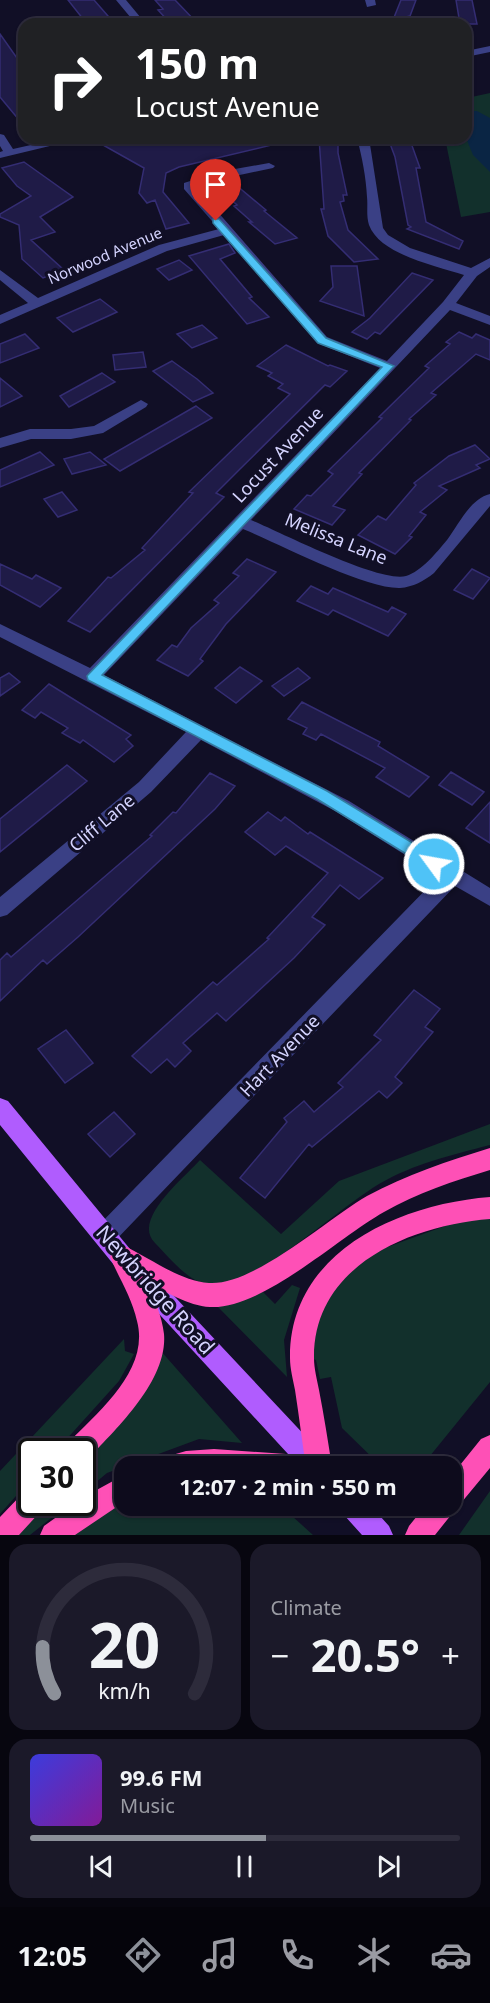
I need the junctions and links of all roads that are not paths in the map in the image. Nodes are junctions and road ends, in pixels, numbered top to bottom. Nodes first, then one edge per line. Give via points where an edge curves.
1 (121, 0) edge
2 (136, 18) edge
3 (490, 49) edge
4 (472, 53) edge
5 (0, 137) edge
6 (50, 144) edge
7 (364, 144) edge
8 (5, 154) edge
9 (269, 166) dead end
10 (226, 231) junction
11 (490, 262) edge
12 (472, 273) junction
13 (0, 274) edge
14 (37, 304) junction
15 (448, 305) junction
16 (0, 320) edge
17 (490, 321) edge
18 (388, 366) junction
19 (141, 404) dead end
20 (0, 443) edge
21 (490, 499) edge
22 (242, 522) junction
23 (0, 630) edge
24 (93, 676) junction
25 (198, 731) junction
26 (453, 875) junction
27 (490, 898) edge
28 (0, 909) edge
29 (1, 1111) edge
30 (490, 1159) edge
31 (490, 1208) edge
32 (105, 1235) junction
33 (122, 1257) junction
34 (90, 1438) edge
35 (490, 1448) edge
36 (308, 1456) edge
37 (316, 1456) edge
38 (462, 1482) edge
39 (114, 1493) edge
40 (19, 1516) edge
41 (362, 1516) edge
42 (434, 1516) edge
43 (1, 1535) edge
44 (53, 1535) edge
45 (380, 1535) edge
46 (418, 1535) edge

1 - 2 street
3 - 4 street
5 - 8 street
6 - 8 street
7 - 12 street via 377,229 406,250
9 - 10 street via 188,186
10 - 14 street, Norwood Avenue via 163,248
10 - 18 street via 322,340
11 - 12 street, Locust Avenue
12 - 15 street, Locust Avenue
13 - 14 street
14 - 16 street, Norwood Avenue
15 - 17 street
15 - 18 street, Locust Avenue
18 - 22 street, Locust Avenue
19 - 20 street via 98,430 30,434
21 - 22 street, Melissa Lane via 429,570 406,582 362,574
22 - 24 street, Locust Avenue
23 - 24 street
24 - 25 street
25 - 26 street via 342,806
25 - 28 street, Cliff Lane via 145,787
26 - 27 street
26 - 32 street, Hart Avenue
29 - 32 main road, Newbridge Road
30 - 33 highway via 433,1176 374,1204 257,1281 227,1294 204,1294
31 - 37 highway via 466,1208 424,1220 371,1244 330,1277 312,1305 301,1356
32 - 33 main road, Newbridge Road
33 - 34 highway via 145,1307 153,1342 145,1368
33 - 36 main road, Newbridge Road
35 - 38 highway
39 - 44 highway
40 - 43 highway
41 - 45 main road
42 - 46 highway

